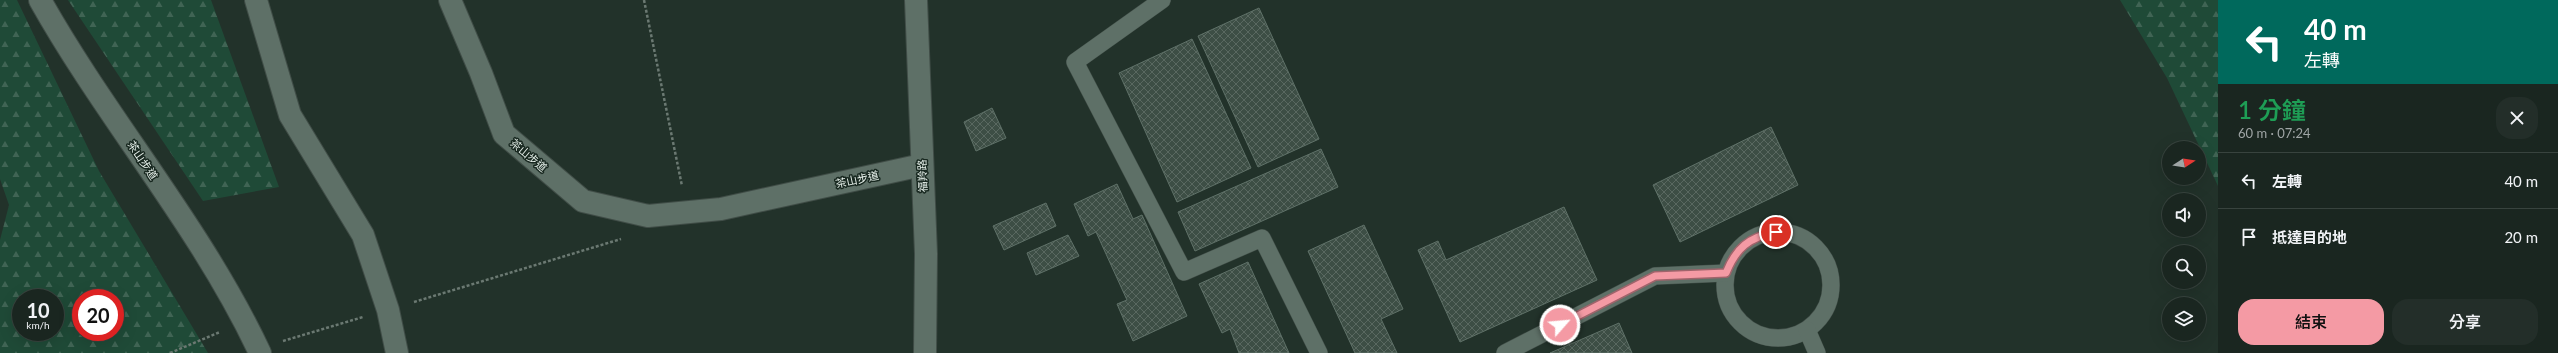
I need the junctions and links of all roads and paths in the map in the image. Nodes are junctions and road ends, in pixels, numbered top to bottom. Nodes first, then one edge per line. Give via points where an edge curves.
1 (40, 0) edge
2 (256, 0) edge
3 (450, 0) edge
4 (644, 0) edge
5 (916, 0) edge
6 (1162, 0) edge
7 (922, 165) junction
8 (687, 212) junction
9 (623, 238) dead end
10 (1726, 273) junction
11 (388, 310) junction
12 (244, 321) junction
13 (1807, 330) junction
14 (280, 342) dead end
15 (170, 353) edge
16 (260, 353) edge
17 (397, 353) edge
18 (925, 353) edge
19 (1318, 353) edge
20 (1505, 353) edge
21 (1817, 353) edge

1 - 12 street, 茶山步道 via 59,34 185,221
2 - 11 street via 290,115 363,234
3 - 8 street, 茶山步道 via 504,134 583,201 648,216
4 - 8 path
5 - 7 street, 福羚路
6 - 19 lane via 1075,62 1184,272 1262,238
7 - 8 street, 茶山步道 via 721,209
7 - 18 street, 福羚路 via 926,254
9 - 11 path
10 - 13 lane via 1725,292 1730,309 1741,323 1755,334 1772,339 1790,337
10 - 13 lane via 1733,257 1744,244 1759,235 1776,232 1793,234 1808,241 1821,253 1829,268 1831,285 1826,308
10 - 20 lane via 1655,276
11 - 14 path
11 - 17 street
12 - 15 path
12 - 16 street, 茶山步道
13 - 21 lane

